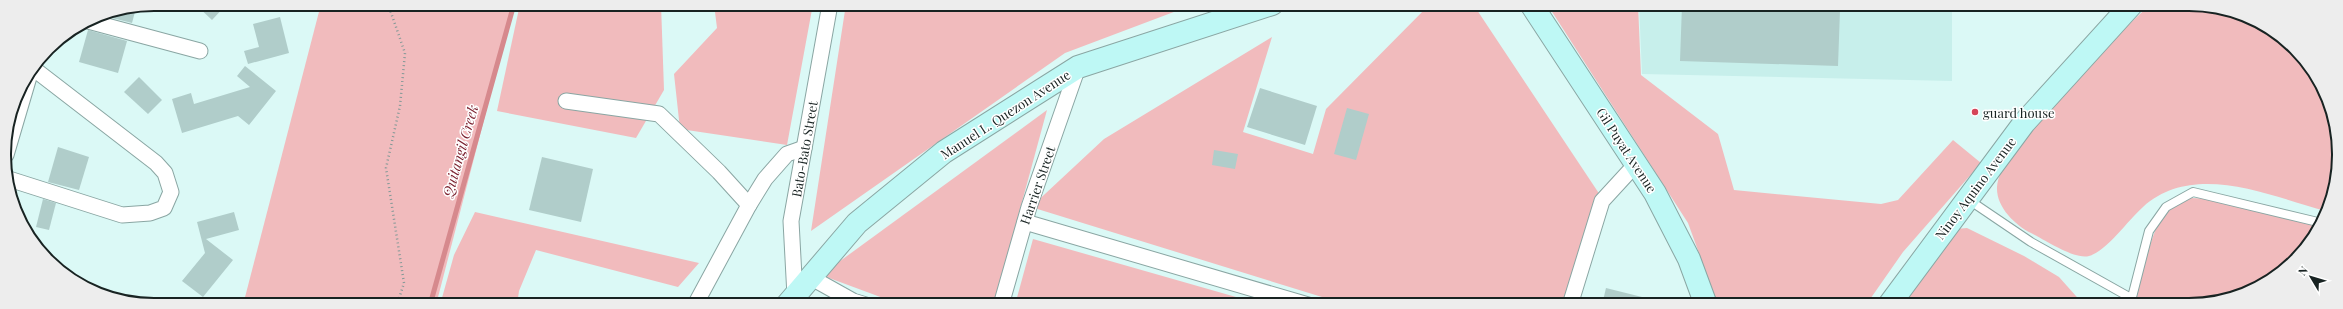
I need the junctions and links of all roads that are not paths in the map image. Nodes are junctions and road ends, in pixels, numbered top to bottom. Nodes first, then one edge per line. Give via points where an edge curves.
1 (829, 11) edge
2 (1250, 11) edge
3 (1536, 11) edge
4 (2126, 11) edge
5 (97, 23) edge
6 (200, 51) dead end
7 (1078, 67) junction
8 (37, 72) edge
9 (23, 99) edge
10 (566, 101) dead end
11 (13, 131) edge
12 (804, 148) junction
13 (1636, 164) junction
14 (14, 181) edge
15 (1967, 198) junction
16 (749, 205) junction
17 (2315, 221) edge
18 (1025, 222) junction
19 (810, 277) junction
20 (699, 298) edge
21 (791, 298) edge
22 (793, 298) edge
23 (848, 298) edge
24 (1003, 298) edge
25 (1284, 298) edge
26 (1572, 298) edge
27 (1703, 298) edge
28 (1894, 298) edge
29 (2124, 298) edge
30 (2132, 298) edge

1 - 12 street, Bato-Bato Street
2 - 7 street, Manuel L. Quezon Avenue
3 - 13 street, Gil Puyat Avenue
4 - 15 street, Ninoy Aquino Avenue via 2024,123
5 - 6 street
7 - 18 street, Harrier Street
7 - 19 street, Manuel L. Quezon Avenue via 944,152 857,223
8 - 14 street via 156,163 165,173 171,192 164,208 150,213 122,216
9 - 11 street
10 - 16 street via 659,114 720,172
12 - 16 street via 787,154 765,179
12 - 21 street, Bato-Bato Street via 791,221
13 - 26 street via 1602,201
13 - 27 street, Gil Puyat Avenue via 1676,230
15 - 28 street, Ninoy Aquino Avenue
15 - 29 lane via 2031,242
16 - 20 street
17 - 30 lane via 2193,192 2166,207 2149,231
18 - 24 street, Harrier Street
18 - 25 street
19 - 22 street, Manuel L. Quezon Avenue
19 - 23 street

